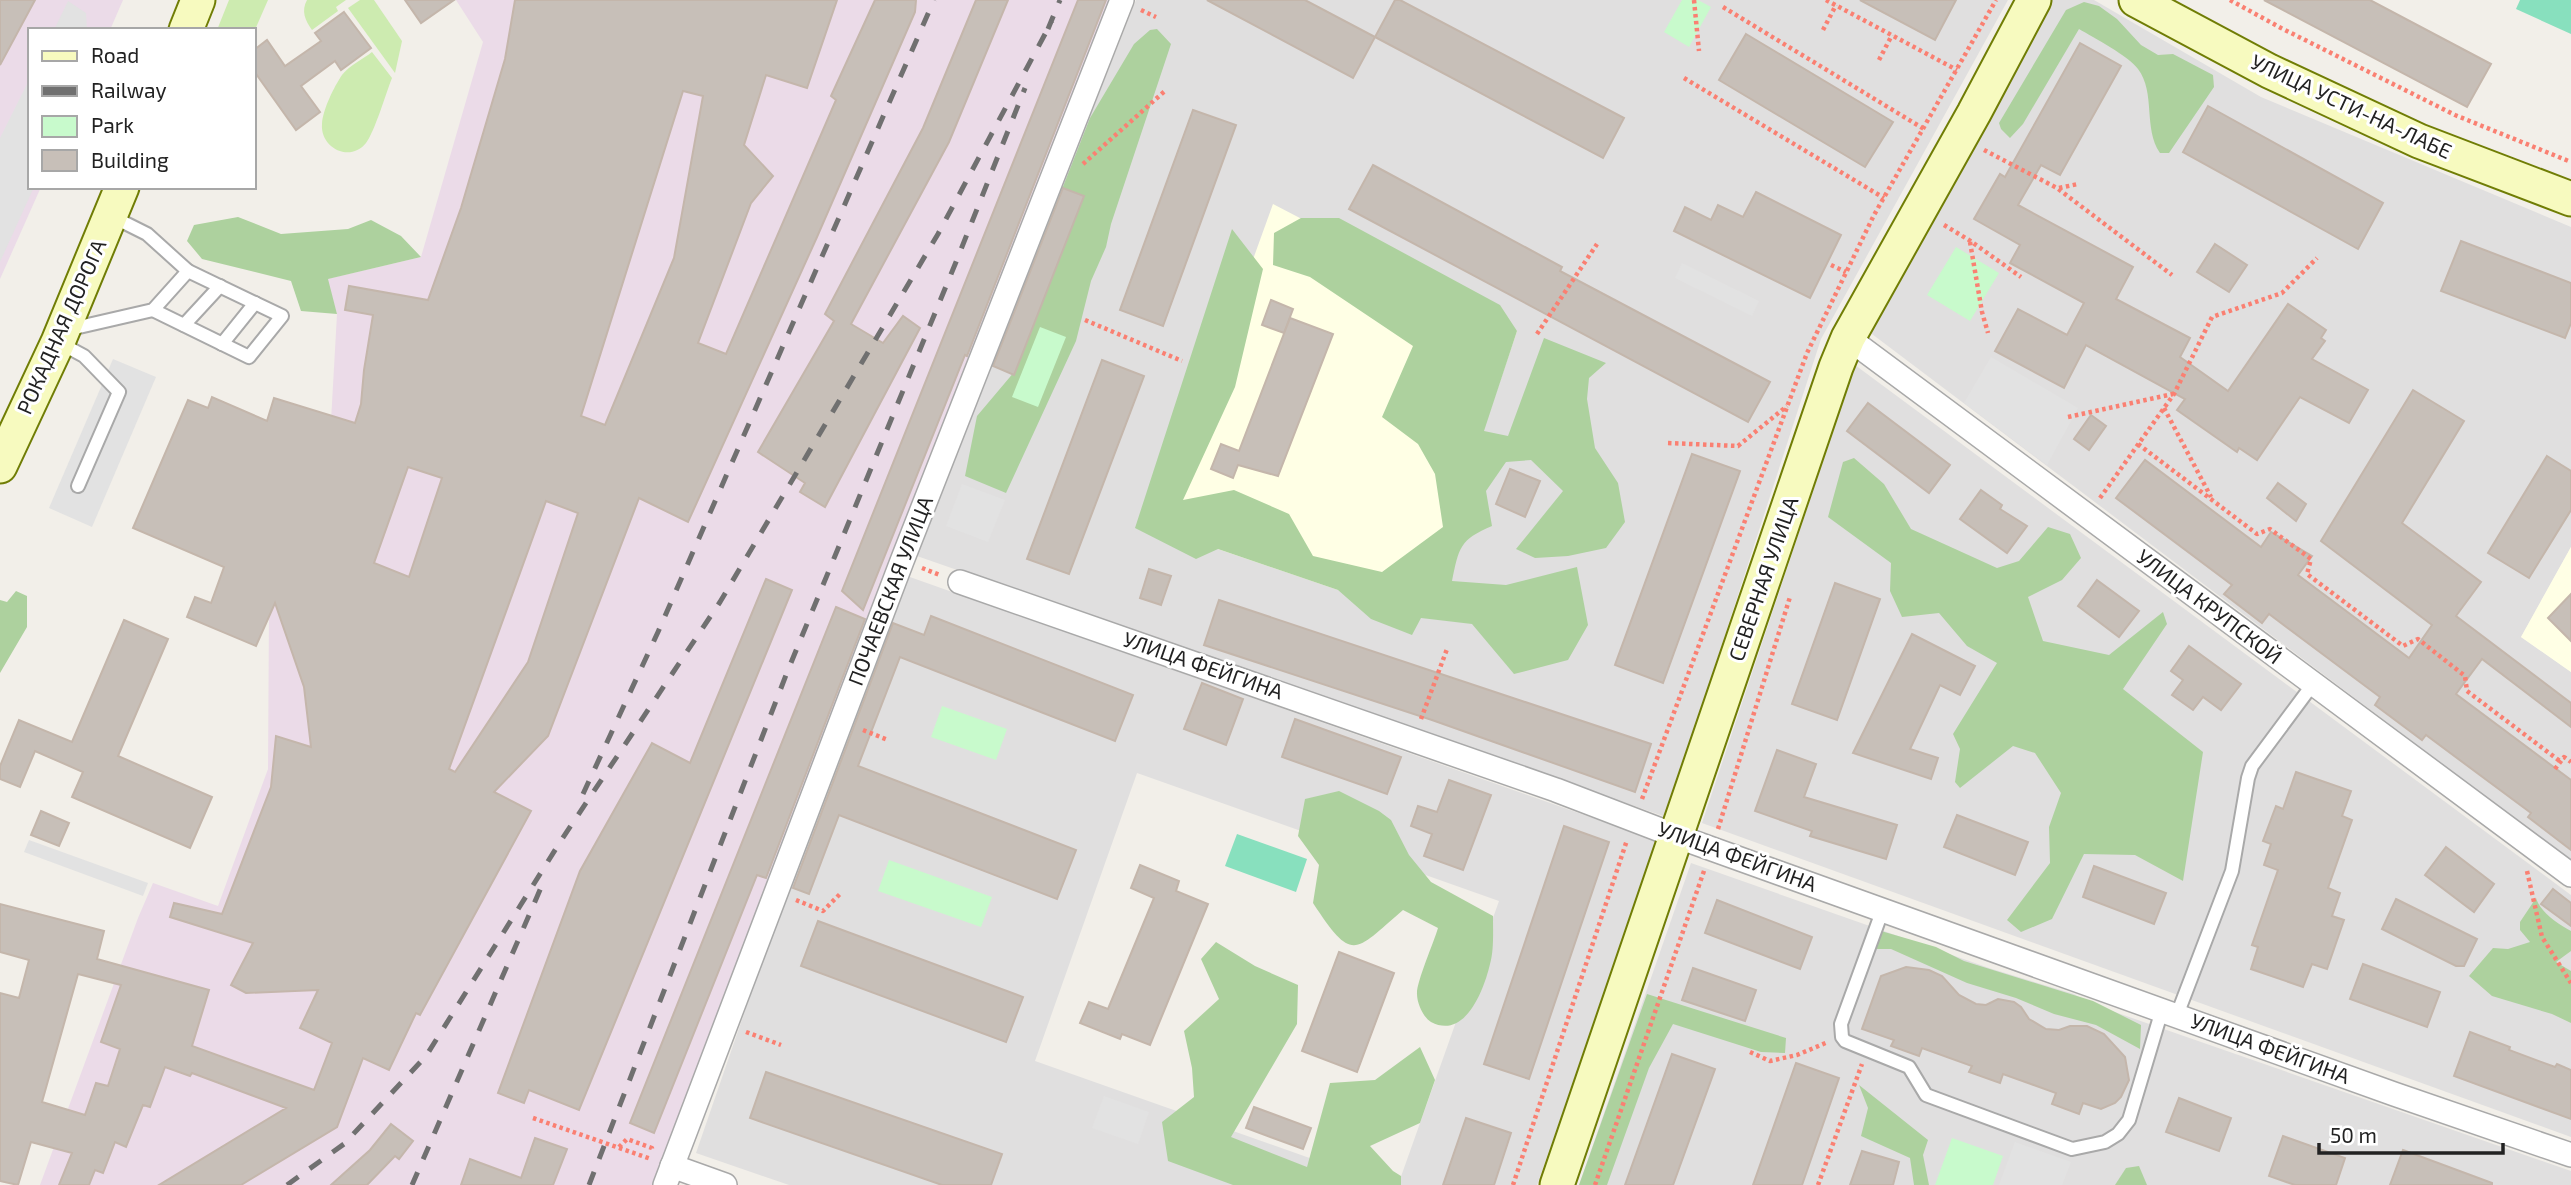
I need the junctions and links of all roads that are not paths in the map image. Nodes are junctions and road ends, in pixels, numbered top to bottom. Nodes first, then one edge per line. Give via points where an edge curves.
1 (198, 0) edge
2 (1122, 0) edge
3 (2034, 0) edge
4 (2136, 0) edge
5 (187, 28) edge
6 (2571, 199) edge
7 (116, 201) edge
8 (188, 271) junction
9 (220, 286) junction
10 (255, 303) junction
11 (153, 310) junction
12 (184, 325) junction
13 (60, 337) junction
14 (1848, 338) junction
15 (222, 344) junction
16 (0, 466) edge
17 (78, 486) dead end
18 (960, 582) road end
19 (2313, 684) junction
20 (1676, 836) junction
21 (2571, 875) edge
22 (1883, 909) junction
23 (2170, 1013) junction
24 (2571, 1155) edge
25 (663, 1170) edge
26 (725, 1185) edge
27 (1557, 1185) edge

1 - 5 street
2 - 25 street, ПОЧАЕВСКАЯ УЛИЦА via 901,561 726,1025
3 - 14 street, СЕВЕРНАЯ УЛИЦА
4 - 6 street, УЛИЦА УСТИ-НА-ЛАБЕ via 2269,71 2419,141
7 - 8 lane
7 - 13 street, РОКАДНАЯ ДОРОГА
8 - 9 lane
8 - 11 lane
9 - 10 lane
9 - 12 lane
10 - 15 lane
10 - 15 lane via 282,316 249,357
11 - 12 lane
11 - 13 lane
12 - 15 lane
13 - 16 street, РОКАДНАЯ ДОРОГА
13 - 17 lane via 119,392
14 - 19 street, УЛИЦА КРУПСКОЙ
14 - 20 street, СЕВЕРНАЯ УЛИЦА
18 - 20 street, УЛИЦА ФЕЙГИНА
19 - 21 street, УЛИЦА КРУПСКОЙ
19 - 23 lane via 2252,766 2232,871
20 - 22 street, УЛИЦА ФЕЙГИНА
20 - 27 street, СЕВЕРНАЯ УЛИЦА
22 - 23 street, УЛИЦА ФЕЙГИНА
22 - 23 lane via 1841,1024 1842,1037 1850,1045 1909,1067 1926,1095 2072,1149 2105,1142 2129,1120
23 - 24 street, УЛИЦА ФЕЙГИНА
25 - 26 street

